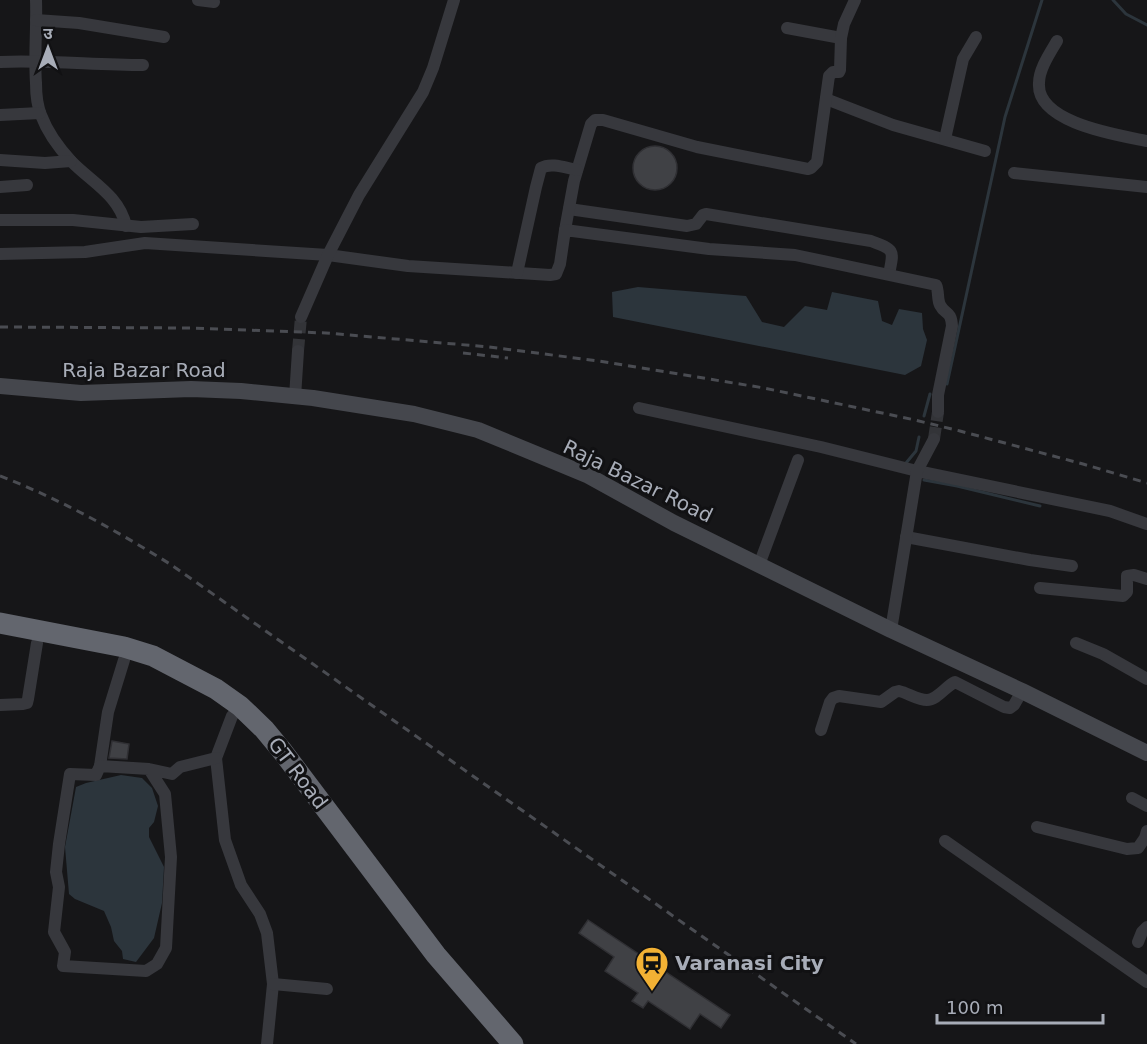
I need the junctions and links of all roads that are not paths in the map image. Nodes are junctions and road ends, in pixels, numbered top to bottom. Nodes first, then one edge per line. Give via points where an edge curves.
1 (36, 0) edge
2 (198, 0) edge
3 (454, 0) edge
4 (855, 0) edge
5 (214, 2) dead end
6 (36, 20) junction
7 (787, 28) dead end
8 (164, 37) dead end
9 (976, 37) dead end
10 (841, 38) junction
11 (1058, 41) dead end
12 (35, 60) junction
13 (0, 62) edge
14 (143, 65) dead end
15 (826, 99) junction
16 (40, 114) junction
17 (0, 115) edge
18 (945, 139) junction
19 (1147, 141) edge
20 (985, 151) dead end
21 (0, 160) edge
22 (71, 161) junction
23 (577, 170) junction
24 (1014, 173) dead end
25 (27, 185) dead end
26 (0, 187) edge
27 (1147, 187) edge
28 (569, 209) junction
29 (0, 220) edge
30 (194, 224) dead end
31 (126, 226) junction
32 (146, 226) junction
33 (565, 230) junction
34 (145, 243) junction
35 (0, 254) edge
36 (328, 255) junction
37 (517, 273) junction
38 (889, 274) junction
39 (301, 317) tunnel mouth
40 (298, 351) tunnel mouth
41 (0, 386) edge
42 (295, 397) junction
43 (639, 408) dead end
44 (938, 412) tunnel mouth
45 (934, 439) tunnel mouth
46 (798, 460) dead end
47 (916, 471) junction
48 (1147, 524) edge
49 (906, 537) junction
50 (759, 565) junction
51 (1072, 566) dead end
52 (1147, 579) edge
53 (1040, 588) dead end
54 (0, 623) edge
55 (891, 630) junction
56 (0, 636) edge
57 (69, 643) junction
58 (1076, 643) dead end
59 (37, 644) junction
60 (124, 660) junction
61 (1147, 679) edge
62 (1022, 691) junction
63 (0, 705) edge
64 (236, 711) junction
65 (821, 730) dead end
66 (1147, 753) edge
67 (216, 758) junction
68 (100, 766) junction
69 (149, 769) junction
70 (1132, 798) dead end
71 (1147, 806) edge
72 (1037, 827) dead end
73 (1147, 831) edge
74 (945, 841) dead end
75 (1147, 927) edge
76 (1138, 942) dead end
77 (1147, 982) edge
78 (273, 984) junction
79 (327, 989) dead end
80 (267, 1044) edge
81 (494, 1044) edge
82 (513, 1044) edge

1 - 6 street
2 - 5 street
3 - 36 street via 423,92 359,195
4 - 10 street
6 - 8 street
6 - 12 street
7 - 10 street
9 - 18 street via 963,59
10 - 15 street via 840,70 829,76
11 - 19 street via 1039,80 1041,100 1068,120
12 - 13 street
12 - 14 street
12 - 16 street
15 - 18 street
15 - 23 street via 817,162 812,168 697,147 595,120
16 - 17 street
16 - 22 street
18 - 20 street
21 - 22 street
22 - 31 street via 112,197
23 - 28 street
23 - 37 street via 552,165 541,168
24 - 27 street
25 - 26 street
28 - 33 street
28 - 38 street via 687,226 696,224 706,214 871,241 892,252
29 - 31 street via 73,220
30 - 32 street
31 - 32 street
32 - 34 street
33 - 37 street via 556,274
33 - 38 street via 709,249 795,255
34 - 35 street via 85,252
34 - 36 street
36 - 37 street via 408,266
36 - 39 street
38 - 44 street via 934,284 940,305 951,318
40 - 42 street
41 - 42 street, Raja Bazar Road via 81,393 191,389
42 - 50 street, Raja Bazar Road via 414,414 478,430 587,475
43 - 47 street
45 - 47 street
46 - 50 street
47 - 48 street via 1110,511
47 - 49 street
49 - 51 street
49 - 55 street
50 - 55 street, Raja Bazar Road
52 - 53 street via 1127,576 1128,592 1123,596
54 - 57 highway, GT Road
55 - 62 street, Raja Bazar Road
56 - 59 highway, GT Road
57 - 59 highway, GT Road
57 - 60 highway, GT Road
57 - 64 highway, GT Road via 124,647 153,656 216,689
58 - 61 street
59 - 63 street via 27,703
60 - 64 highway, GT Road via 180,681
60 - 68 street via 108,712
62 - 65 street via 1010,708 956,682 926,700 899,691 881,702 839,696 830,702
62 - 66 street, Raja Bazar Road
64 - 67 street
64 - 81 highway, GT Road via 425,963
64 - 82 highway, GT Road via 264,729 436,955
67 - 69 street via 180,767 172,774
67 - 78 street via 225,840 233,866 267,933
68 - 69 street
68 - 69 street via 96,775 70,774 56,872 54,932 64,952 63,966 146,971 157,964 166,948 171,857 165,794
70 - 71 street
72 - 73 street via 1132,850 1138,848
74 - 77 street
75 - 76 street
78 - 79 street
78 - 80 street

